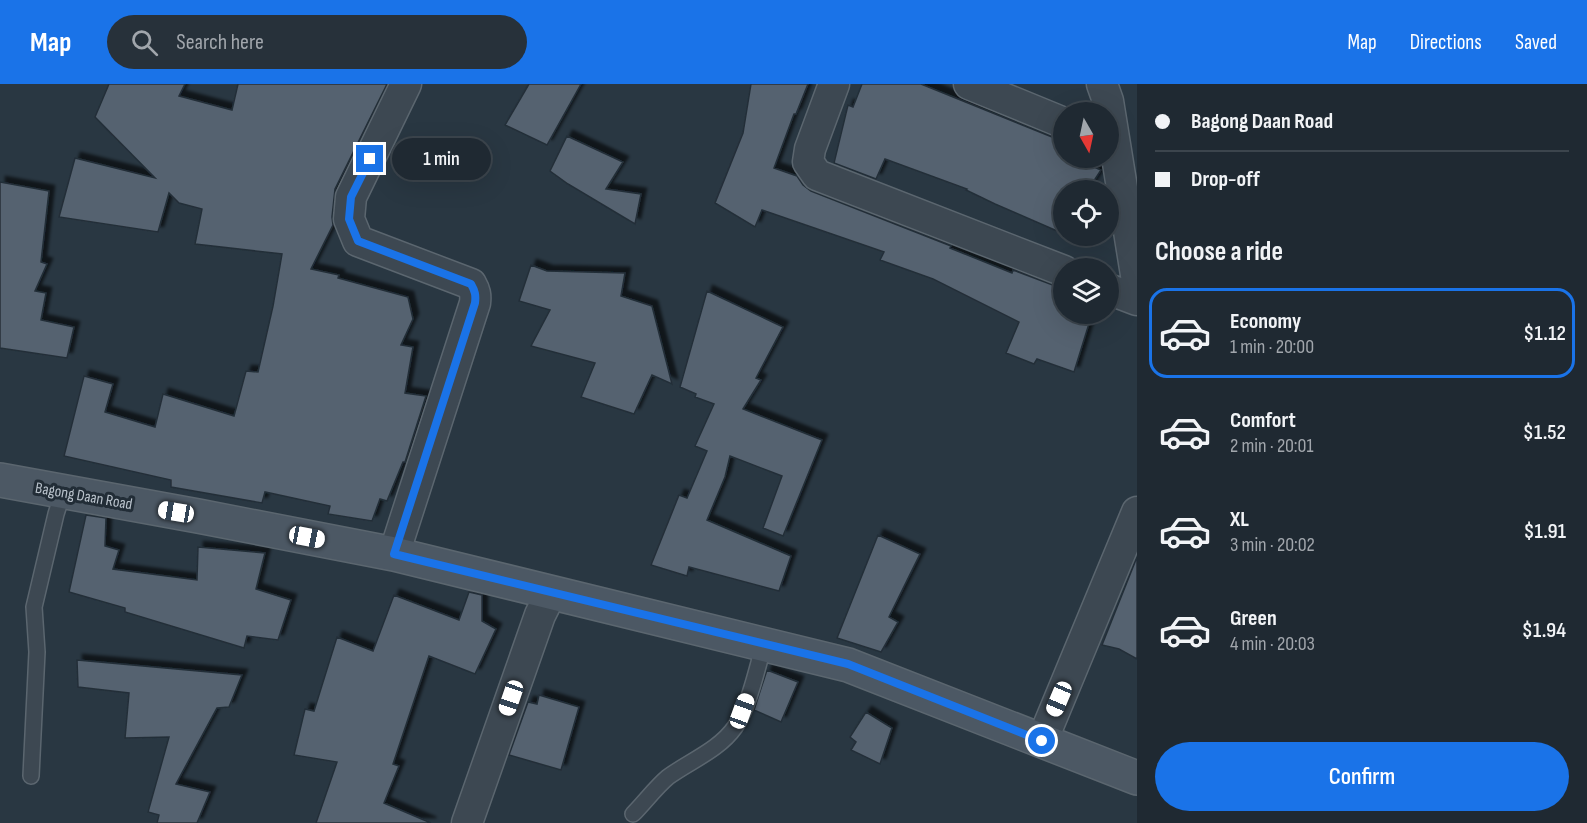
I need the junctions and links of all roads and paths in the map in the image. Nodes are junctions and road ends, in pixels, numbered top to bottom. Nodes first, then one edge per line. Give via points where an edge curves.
1 (406, 84) edge
2 (834, 84) edge
3 (969, 84) edge
4 (1102, 84) edge
5 (1108, 102) edge
6 (1053, 118) edge
7 (1116, 168) edge
8 (1053, 267) edge
9 (1137, 281) edge
10 (1119, 293) edge
11 (1137, 300) edge
12 (0, 480) edge
13 (63, 492) junction
14 (1137, 512) edge
15 (394, 554) junction
16 (551, 592) junction
17 (764, 644) junction
18 (1042, 741) junction
19 (31, 776) dead end
20 (1137, 778) edge
21 (633, 814) dead end
22 (467, 823) edge

1 - 15 street via 351,197 349,219 358,241 471,284 476,296
2 - 8 street via 809,155 808,162 817,175
3 - 6 street
4 - 5 street
7 - 9 street
10 - 11 street
12 - 13 street, Bagong Daan Road
13 - 15 street, Bagong Daan Road
13 - 19 lane via 34,607 37,652
14 - 18 street
15 - 16 street, Bagong Daan Road
16 - 17 street, Bagong Daan Road
16 - 22 street
17 - 18 street, Bagong Daan Road via 848,664
17 - 21 lane via 735,727 713,749 666,779
18 - 20 street, Bagong Daan Road

